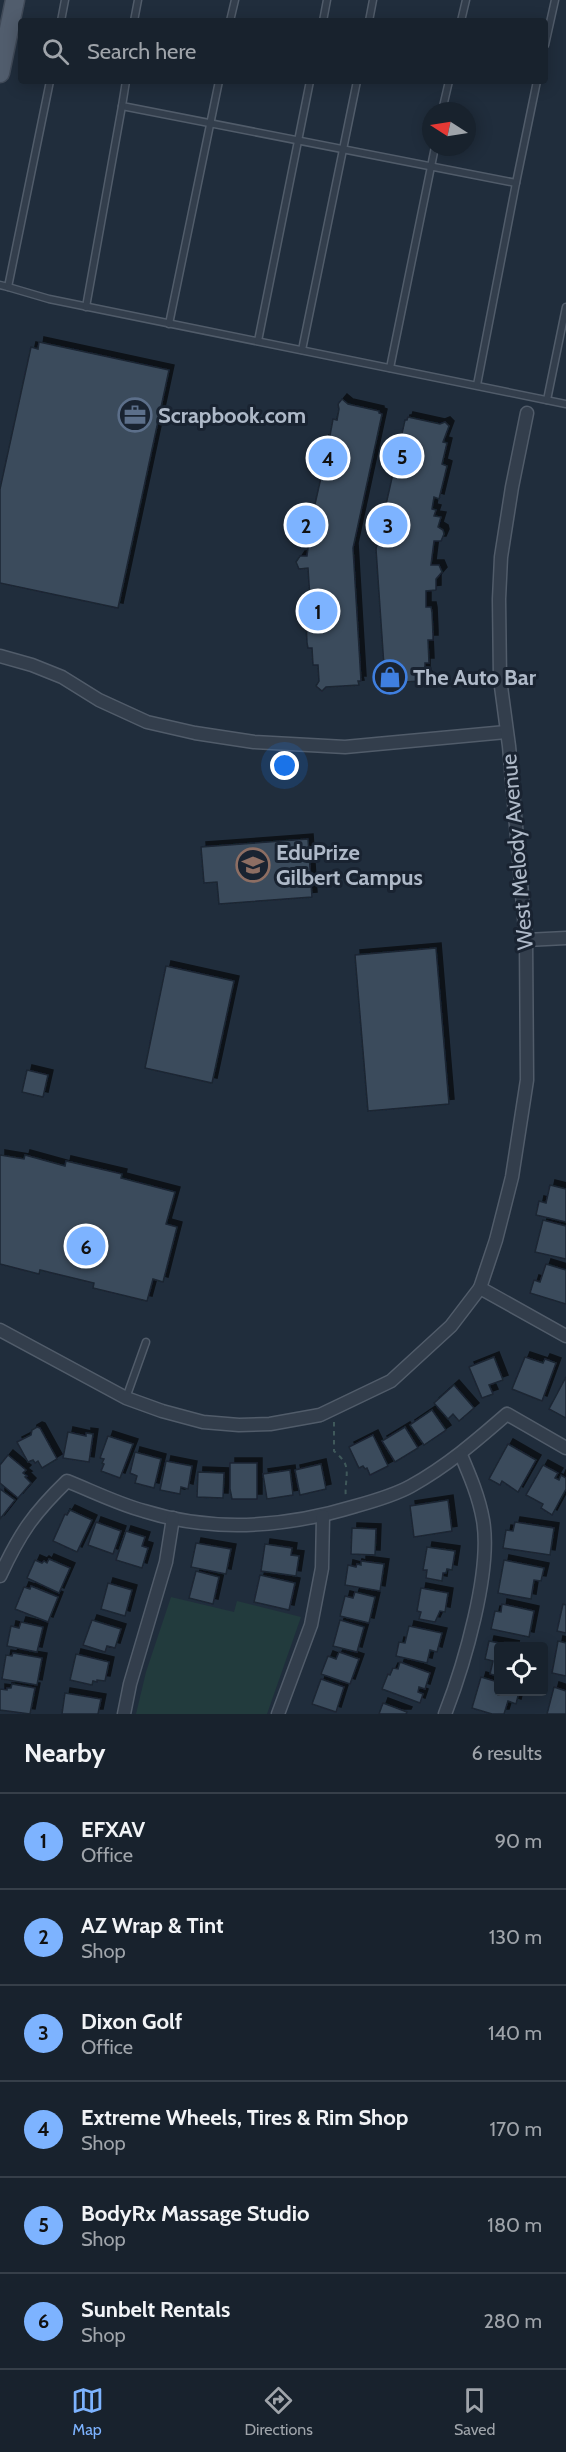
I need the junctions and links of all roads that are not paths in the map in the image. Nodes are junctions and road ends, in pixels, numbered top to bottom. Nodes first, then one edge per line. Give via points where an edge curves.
1 (15, 0) edge
2 (65, 0) edge
3 (138, 0) edge
4 (235, 0) edge
5 (327, 0) edge
6 (373, 0) edge
7 (466, 0) edge
8 (555, 0) edge
9 (62, 18) edge
10 (135, 18) edge
11 (231, 18) edge
12 (324, 18) edge
13 (370, 18) edge
14 (462, 18) edge
15 (548, 32) edge
16 (0, 73) edge
17 (49, 84) edge
18 (126, 84) edge
19 (218, 84) edge
20 (309, 84) edge
21 (356, 84) edge
22 (447, 84) edge
23 (536, 84) edge
24 (444, 102) edge
25 (122, 106) junction
26 (210, 123) junction
27 (298, 140) junction
28 (343, 148) junction
29 (433, 156) edge
30 (431, 165) junction
31 (516, 183) junction
32 (0, 285) edge
33 (8, 287) junction
34 (86, 307) junction
35 (566, 307) edge
36 (169, 324) junction
37 (258, 341) junction
38 (302, 350) junction
39 (390, 368) junction
40 (477, 386) junction
41 (547, 400) junction
42 (566, 404) edge
43 (527, 413) dead end
44 (0, 656) edge
45 (506, 732) junction
46 (566, 939) edge
47 (526, 940) junction
48 (480, 1288) junction
49 (0, 1330) edge
50 (566, 1336) edge
51 (146, 1342) dead end
52 (126, 1398) junction
53 (566, 1448) edge
54 (461, 1455) junction
55 (323, 1516) junction
56 (173, 1518) junction
57 (0, 1576) edge
58 (124, 1714) edge
59 (278, 1714) edge
60 (446, 1714) edge

1 - 16 main road
2 - 9 lane
3 - 10 lane
4 - 11 lane
5 - 12 lane
6 - 13 lane
7 - 14 lane
8 - 15 lane
17 - 33 lane
18 - 25 lane
19 - 26 lane
20 - 27 lane
21 - 28 lane
22 - 24 lane
23 - 31 lane
25 - 26 lane
25 - 34 lane
26 - 27 lane
26 - 36 lane
27 - 28 lane
27 - 37 lane
28 - 30 lane
28 - 38 lane
29 - 30 lane
30 - 31 lane
30 - 39 lane
31 - 40 lane
32 - 33 lane
33 - 34 lane
34 - 36 lane
35 - 41 lane
36 - 37 lane
37 - 38 lane
38 - 39 lane
39 - 40 lane
40 - 41 lane
41 - 42 lane
43 - 45 street, West Melody Avenue via 501,557 500,679
44 - 45 street via 62,677 147,722 254,742 345,747
45 - 47 street, West Melody Avenue
46 - 47 street
47 - 48 street, West Melody Avenue via 528,1080 512,1177
48 - 50 street
48 - 52 street, West Melody Avenue via 451,1326 391,1381 320,1415 270,1424 203,1422
49 - 52 street, West Melody Avenue
51 - 52 lane
53 - 54 street via 507,1414
54 - 55 street via 410,1487
54 - 60 street via 484,1522 483,1570 462,1671
55 - 56 street via 244,1525
55 - 59 street via 322,1568 311,1625
56 - 57 street via 143,1511 67,1481 24,1528
56 - 58 street via 166,1562

